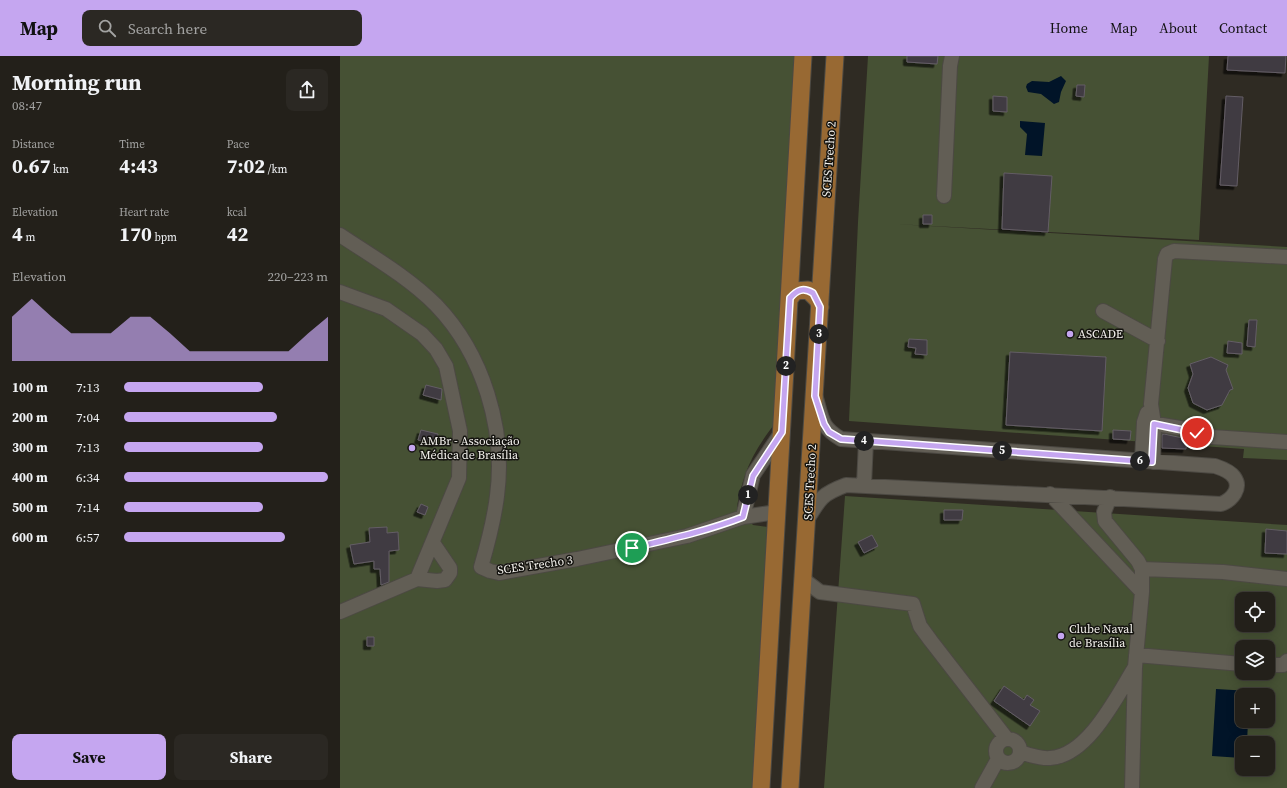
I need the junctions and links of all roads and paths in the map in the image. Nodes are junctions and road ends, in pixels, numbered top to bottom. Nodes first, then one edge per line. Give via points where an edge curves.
1 (803, 56) edge
2 (836, 56) edge
3 (949, 59) edge
4 (944, 196) dead end
5 (340, 236) edge
6 (1287, 257) edge
7 (344, 295) edge
8 (790, 298) junction
9 (820, 307) junction
10 (1103, 311) dead end
11 (1158, 341) junction
12 (815, 396) junction
13 (1149, 423) junction
14 (782, 432) junction
15 (866, 441) junction
16 (1287, 442) edge
17 (1147, 462) junction
18 (864, 485) junction
19 (1050, 494) junction
20 (1110, 497) junction
21 (777, 512) junction
22 (743, 517) junction
23 (808, 520) junction
24 (1105, 521) junction
25 (1079, 524) junction
26 (433, 544) junction
27 (1127, 548) junction
28 (1114, 561) junction
29 (1142, 569) junction
30 (416, 579) junction
31 (1287, 579) edge
32 (804, 580) junction
33 (820, 592) junction
34 (1142, 592) junction
35 (802, 600) junction
36 (340, 612) edge
37 (1136, 661) junction
38 (1287, 662) edge
39 (1235, 664) edge
40 (1275, 665) edge
41 (1120, 692) junction
42 (1134, 697) junction
43 (1007, 739) junction
44 (1020, 752) junction
45 (998, 759) junction
46 (761, 788) edge
47 (790, 788) edge
48 (982, 788) edge
49 (1132, 788) edge

1 - 8 main road
2 - 9 main road, SCES Trecho 2
3 - 4 street
5 - 22 street, SCES Trecho 3 via 404,277 435,305 454,326 478,366 492,409 499,454 497,495 481,567 498,572 565,562 687,536
6 - 11 street via 1174,252 1168,254 1165,259
7 - 26 street via 386,309 422,334 436,349 446,366 460,431 461,465 455,491
8 - 9 main road via 795,291 808,290
8 - 14 main road
9 - 12 main road, SCES Trecho 2
10 - 11 street
11 - 13 street
12 - 15 street via 829,432 841,439
12 - 23 main road, SCES Trecho 2
13 - 16 street via 1212,437
13 - 17 street
14 - 21 main road
14 - 22 street via 753,476
15 - 17 street
15 - 18 street
17 - 20 street via 1215,466 1234,477 1235,493 1229,501 1221,504
18 - 19 street
18 - 23 street via 846,485 831,490 820,498
19 - 20 street
19 - 25 street
20 - 24 street via 1104,512
21 - 22 street, SCES Trecho 3
21 - 46 main road
23 - 32 main road, SCES Trecho 2
24 - 25 street
24 - 27 street
25 - 28 street
26 - 30 street
26 - 30 street via 450,568 450,573 445,580
27 - 28 street
27 - 29 street
28 - 34 street
29 - 31 street via 1223,572
29 - 34 street
30 - 36 street
32 - 33 street
32 - 35 main road, SCES Trecho 2
33 - 35 street
33 - 43 street via 912,604 920,626
34 - 37 street
35 - 47 main road, SCES Trecho 2
37 - 39 street
37 - 41 street
37 - 42 street
38 - 40 street
41 - 42 street
41 - 44 street via 1086,740 1076,749 1052,758
42 - 49 street
43 - 44 street via 1016,743
43 - 45 street via 996,749
44 - 45 street via 1018,758 1009,763
45 - 48 street

